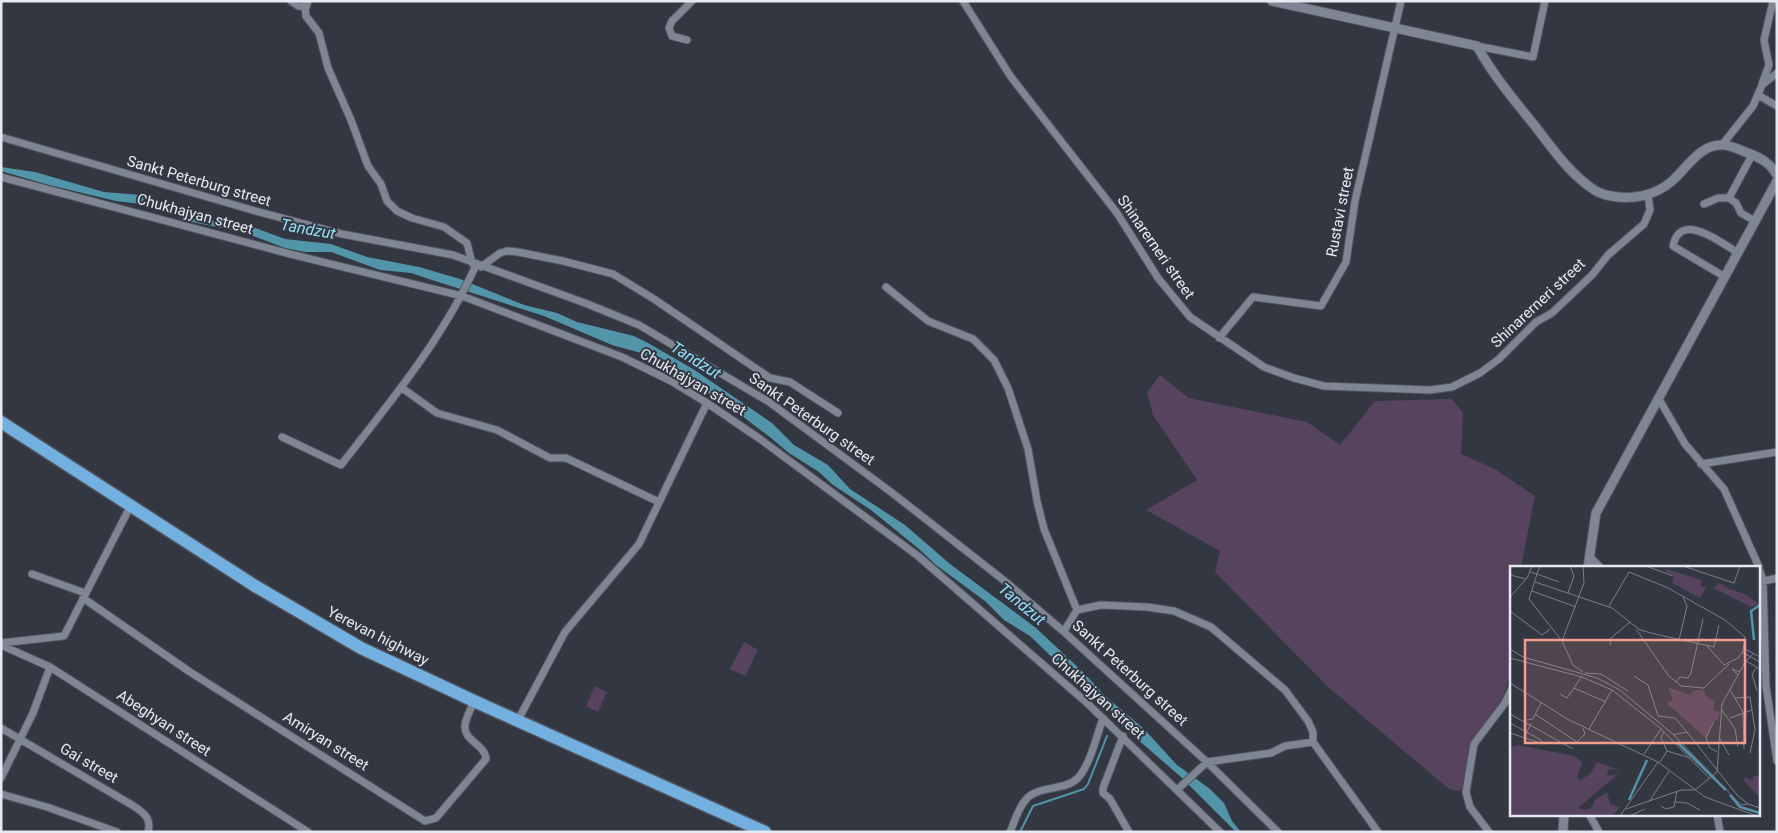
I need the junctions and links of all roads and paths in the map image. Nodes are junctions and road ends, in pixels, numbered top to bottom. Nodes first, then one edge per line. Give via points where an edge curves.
1 (291, 1) edge
2 (692, 1) edge
3 (962, 1) edge
4 (1272, 1) edge
5 (1401, 1) edge
6 (1545, 1) edge
7 (1773, 1) edge
8 (306, 4) edge
9 (1396, 29) junction
10 (687, 40) dead end
11 (1477, 46) junction
12 (1777, 73) edge
13 (1762, 84) junction
14 (1758, 95) junction
15 (1777, 106) edge
16 (1, 137) edge
17 (1722, 145) junction
18 (1752, 155) junction
19 (1777, 175) edge
20 (1, 177) edge
21 (1777, 181) edge
22 (1648, 195) junction
23 (1729, 198) junction
24 (1704, 204) dead end
25 (1755, 221) junction
26 (1738, 253) junction
27 (477, 265) junction
28 (1725, 277) junction
29 (886, 287) dead end
30 (463, 294) junction
31 (1219, 338) junction
32 (402, 388) junction
33 (1659, 399) junction
34 (707, 403) junction
35 (838, 413) dead end
36 (1, 422) edge
37 (282, 437) dead end
38 (1777, 452) edge
39 (1702, 464) junction
40 (659, 502) junction
41 (131, 505) junction
42 (1589, 556) junction
43 (1588, 566) edge
44 (1599, 566) edge
45 (1758, 566) edge
46 (32, 574) dead end
47 (1777, 578) edge
48 (1761, 581) edge
49 (84, 595) junction
50 (1078, 610) junction
51 (1064, 631) junction
52 (1, 644) edge
53 (50, 667) junction
54 (1510, 692) edge
55 (474, 701) junction
56 (1103, 718) junction
57 (518, 720) junction
58 (1, 728) edge
59 (1122, 736) junction
60 (21, 738) junction
61 (1313, 742) junction
62 (1777, 761) edge
63 (1207, 762) junction
64 (1, 778) edge
65 (1180, 788) junction
66 (1, 794) edge
67 (1564, 816) edge
68 (1590, 816) edge
69 (1717, 816) edge
70 (117, 832) edge
71 (148, 832) edge
72 (308, 832) edge
73 (766, 832) edge
74 (1010, 832) edge
75 (1129, 832) edge
76 (1220, 832) edge
77 (1278, 832) edge
78 (1378, 832) edge
79 (1489, 832) edge
80 (1563, 832) edge
81 (1599, 832) edge
82 (1720, 832) edge

1 - 8 street via 298,6
2 - 10 street via 672,21 670,28 672,36
3 - 31 street, Shinarerneri street via 1011,78 1116,213 1158,278 1190,317
4 - 9 street
5 - 9 street
6 - 11 street via 1533,57
7 - 13 street via 1764,40 1769,65
8 - 27 street via 306,16 320,33 328,68 368,166 381,184 387,201 397,211 444,227 467,243
9 - 11 street
9 - 31 street, Rustavi street via 1354,201 1346,262 1322,306 1253,297
11 - 22 street via 1495,75 1565,164 1584,182 1595,191 1611,196
12 - 13 street
13 - 14 street
14 - 15 street
14 - 17 street via 1754,106
16 - 27 street, Sankt Peterburg street via 252,210 342,234 453,256
17 - 18 street
17 - 22 street via 1702,151 1670,182
18 - 19 street via 1772,166
18 - 23 street
20 - 30 street, Chukhajyan street via 290,254
21 - 25 street
22 - 31 street, Shinarerneri street via 1650,210 1644,224 1499,359 1452,387 1430,390 1324,386 1264,367
23 - 24 street via 1718,198
23 - 25 street via 1741,213
25 - 26 street
26 - 28 street
26 - 28 street via 1693,229 1678,235 1673,246
27 - 30 street
27 - 35 street via 507,251 613,274 770,378 790,382
27 - 51 street, Sankt Peterburg street via 639,325 768,402 898,498
28 - 33 street
29 - 50 street via 928,321 973,338 994,360 1008,388 1028,449 1044,529
30 - 32 street
30 - 34 street, Chukhajyan street via 622,357
32 - 37 street via 341,465
32 - 40 street via 437,413 497,430 550,458 566,458
33 - 39 street via 1685,444
33 - 42 street via 1596,513
34 - 40 street
34 - 56 street, Chukhajyan street via 802,468 918,556
36 - 41 highway, Yerevan highway
38 - 39 street
39 - 45 street via 1724,489
40 - 57 street via 639,544 565,632
41 - 49 street
41 - 55 highway, Yerevan highway via 308,618 361,648
42 - 43 street
42 - 44 street
46 - 49 street, Amiryan street
47 - 48 street
48 - 62 street via 1766,686
49 - 52 street via 64,636
49 - 55 street, Amiryan street via 190,672 425,821 436,818 486,758 484,751 471,741 465,730
50 - 51 street
50 - 61 street via 1100,604 1147,606 1174,611 1211,627 1285,690 1308,721
51 - 63 street, Sankt Peterburg street
52 - 53 street, Abeghyan street
53 - 60 street
53 - 72 street, Abeghyan street
54 - 79 street via 1474,744 1466,792 1470,808
55 - 57 highway, Yerevan highway
56 - 59 street, Chukhajyan street
56 - 74 street via 1085,768 1077,779 1032,794
57 - 73 highway, Yerevan highway
58 - 60 street, Gai street
59 - 65 street, Chukhajyan street
59 - 75 street via 1103,793
60 - 64 street
60 - 71 street, Gai street via 142,812 148,820
61 - 63 street via 1285,746 1271,753
61 - 78 street
63 - 65 street
63 - 77 street, Sankt Peterburg street
65 - 76 street, Chukhajyan street
66 - 70 street
67 - 80 street
68 - 81 street
69 - 82 street

